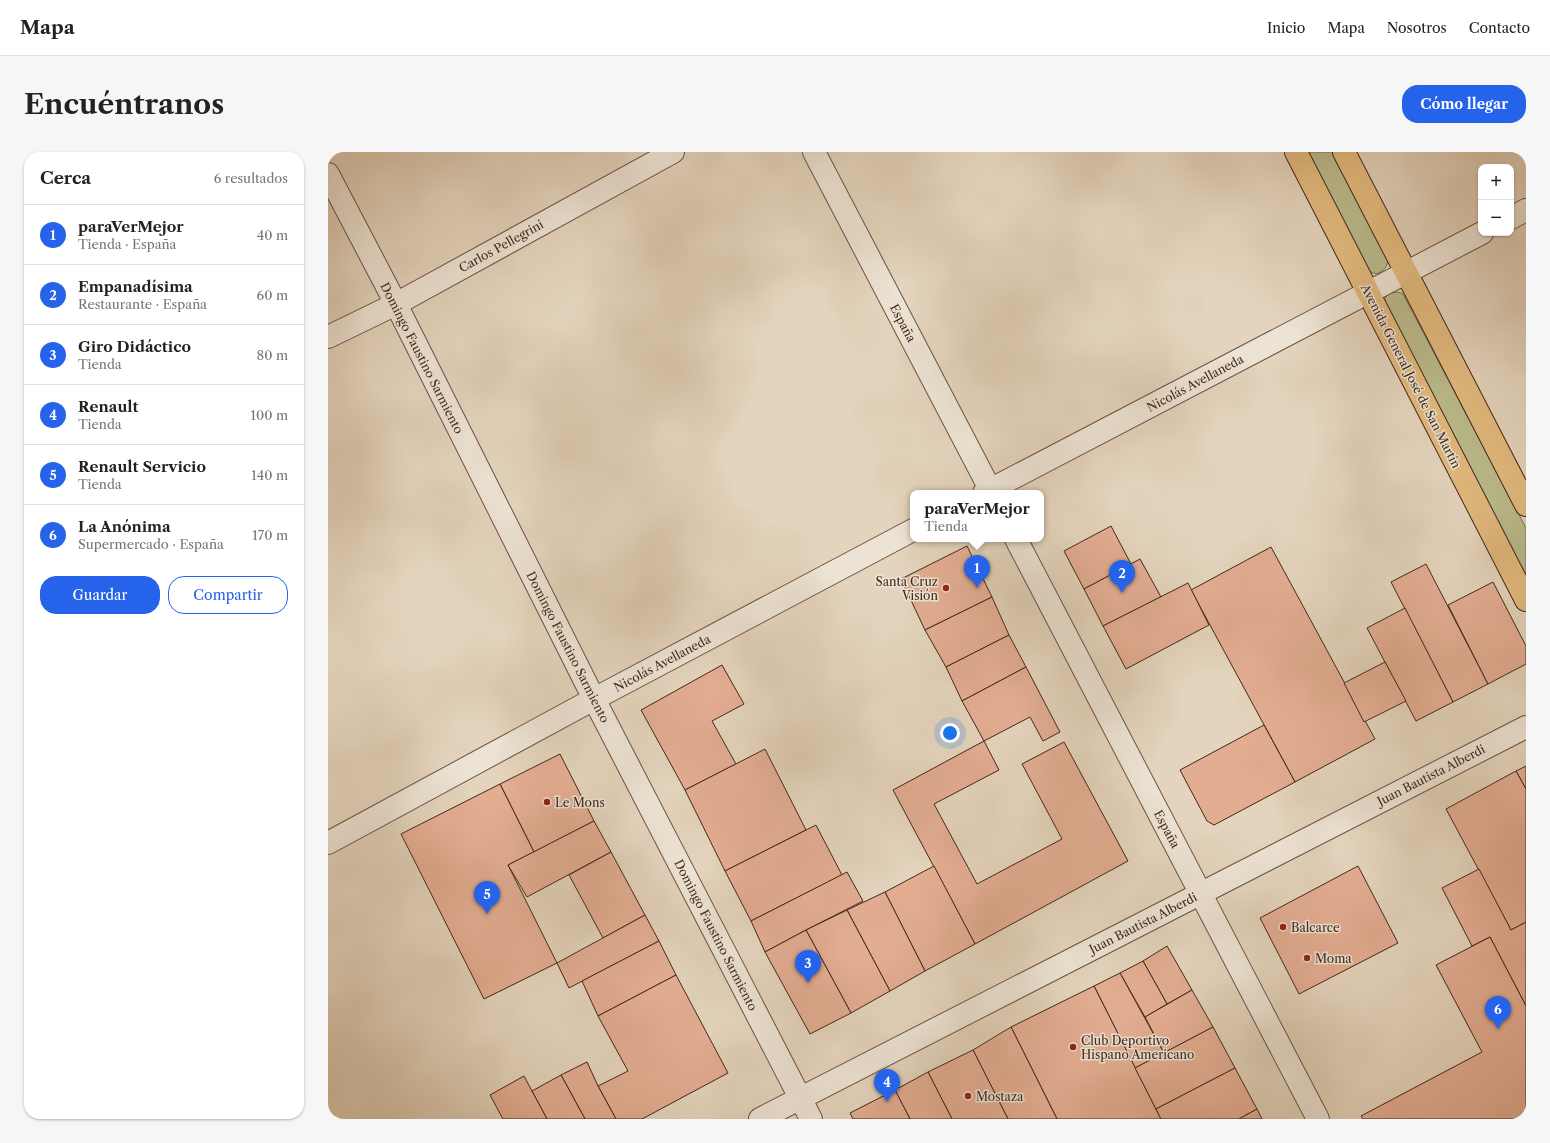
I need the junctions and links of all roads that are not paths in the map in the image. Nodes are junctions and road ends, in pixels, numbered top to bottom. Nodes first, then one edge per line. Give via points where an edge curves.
1 (673, 152) edge
2 (814, 152) edge
3 (1296, 152) edge
4 (1344, 152) edge
5 (328, 174) edge
6 (1526, 210) edge
7 (1514, 216) edge
8 (1478, 235) edge
9 (1406, 273) junction
10 (1368, 293) junction
11 (396, 304) junction
12 (328, 337) edge
13 (988, 490) edge
14 (993, 490) edge
15 (1526, 505) edge
16 (910, 532) edge
17 (1018, 542) edge
18 (1526, 600) edge
19 (594, 699) junction
20 (1526, 727) edge
21 (328, 843) edge
22 (1201, 893) junction
23 (800, 1098) junction
24 (760, 1119) edge
25 (811, 1119) edge
26 (1318, 1119) edge

1 - 11 street, Carlos Pellegrini
2 - 13 street, España
3 - 10 main road, Avenida General José de San Martín
4 - 9 main road
5 - 11 street, Domingo Faustino Sarmiento
6 - 7 street
8 - 9 street, Nicolás Avellaneda
9 - 10 street, Nicolás Avellaneda
9 - 15 main road
10 - 14 street, Nicolás Avellaneda
10 - 18 main road, Avenida General José de San Martín
11 - 12 street, Carlos Pellegrini
11 - 19 street, Domingo Faustino Sarmiento
16 - 19 street, Nicolás Avellaneda
17 - 22 street, España
19 - 21 street, Nicolás Avellaneda
19 - 23 street, Domingo Faustino Sarmiento
20 - 22 street, Juan Bautista Alberdi
22 - 23 street, Juan Bautista Alberdi
22 - 26 street, España
23 - 24 street, Juan Bautista Alberdi
23 - 25 street, Domingo Faustino Sarmiento

